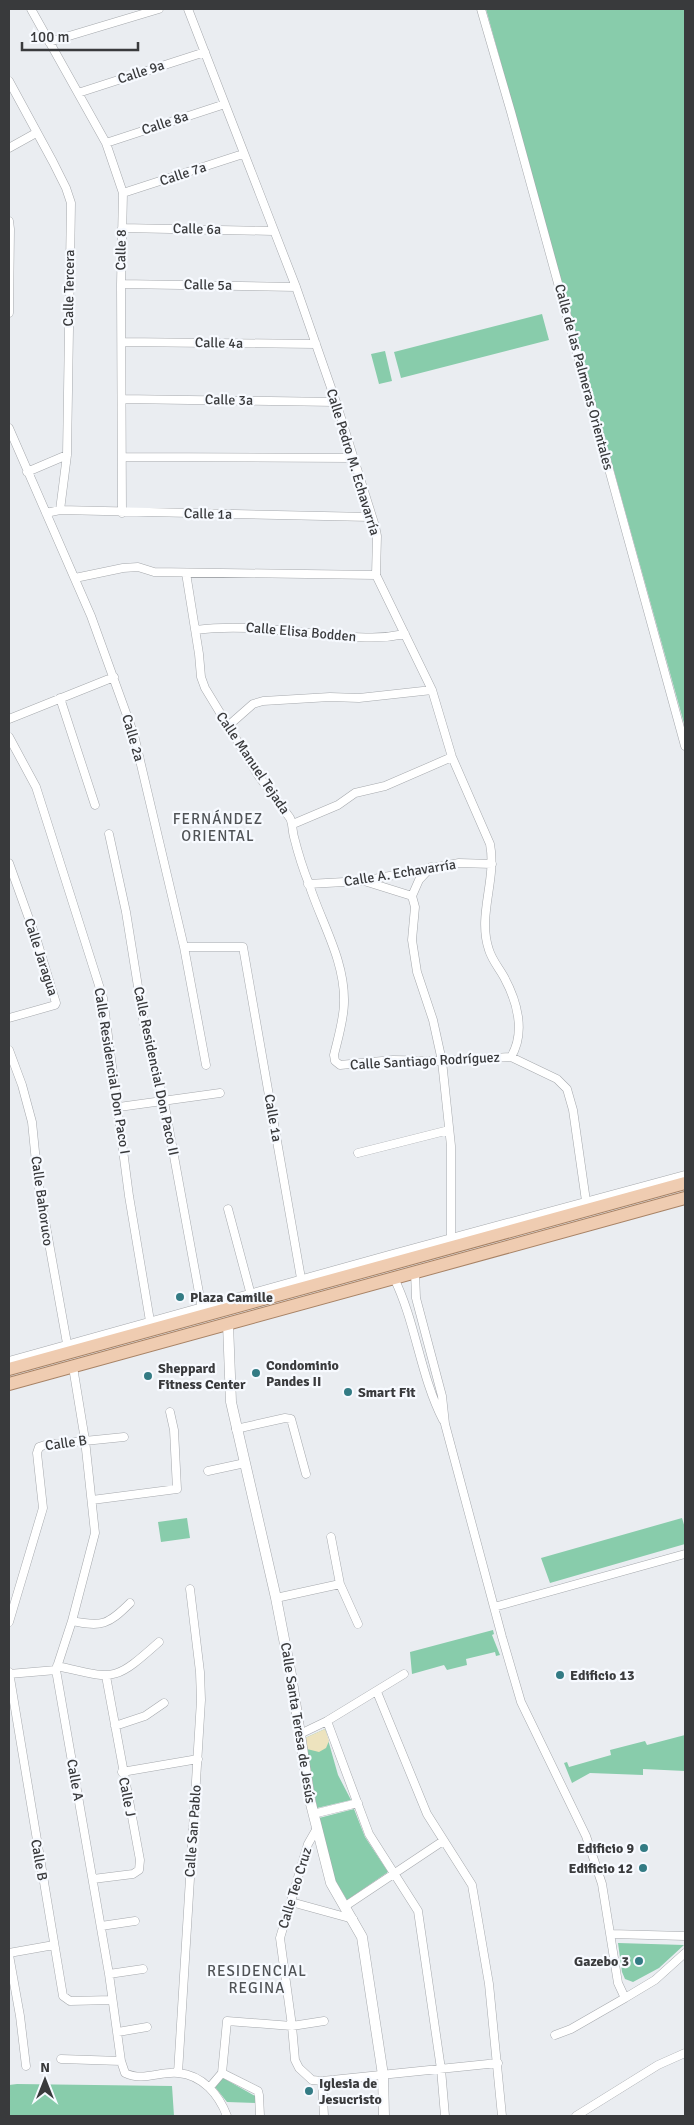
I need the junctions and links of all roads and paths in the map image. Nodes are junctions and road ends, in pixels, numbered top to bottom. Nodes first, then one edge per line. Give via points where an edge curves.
1 (31, 9) edge
2 (159, 9) edge
3 (188, 9) edge
4 (481, 9) edge
5 (49, 42) junction
6 (205, 52) junction
7 (9, 82) edge
8 (78, 93) junction
9 (225, 104) junction
10 (36, 133) junction
11 (106, 143) junction
12 (9, 148) edge
13 (243, 154) junction
14 (123, 193) junction
15 (9, 221) edge
16 (122, 228) junction
17 (273, 231) junction
18 (121, 284) junction
19 (296, 286) junction
20 (9, 313) edge
21 (122, 342) junction
22 (316, 344) junction
23 (122, 399) junction
24 (336, 402) junction
25 (9, 428) edge
26 (67, 455) junction
27 (122, 457) junction
28 (353, 458) junction
29 (27, 472) junction
30 (60, 510) junction
31 (46, 513) junction
32 (122, 513) junction
33 (370, 517) junction
34 (186, 573) junction
35 (376, 575) junction
36 (75, 578) junction
37 (196, 630) junction
38 (405, 634) junction
39 (114, 676) junction
40 (432, 690) junction
41 (60, 698) junction
42 (9, 719) edge
43 (228, 726) junction
44 (9, 737) edge
45 (685, 746) edge
46 (452, 757) junction
47 (95, 805) dead end
48 (293, 824) junction
49 (109, 834) dead end
50 (9, 863) edge
51 (492, 864) junction
52 (432, 867) junction
53 (363, 880) junction
54 (308, 884) junction
55 (412, 896) junction
56 (184, 947) junction
57 (9, 1018) edge
58 (9, 1050) edge
59 (511, 1058) junction
60 (442, 1061) junction
61 (206, 1065) dead end
62 (340, 1066) joint
63 (220, 1093) dead end
64 (162, 1100) junction
65 (119, 1106) junction
66 (449, 1130) junction
67 (358, 1153) dead end
68 (685, 1176) edge
69 (685, 1183) edge
70 (685, 1198) edge
71 (587, 1207) junction
72 (228, 1209) dead end
73 (451, 1244) junction
74 (415, 1272) junction
75 (394, 1278) junction
76 (302, 1285) junction
77 (251, 1295) junction
78 (202, 1308) junction
79 (228, 1324) junction
80 (151, 1326) junction
81 (68, 1350) junction
82 (9, 1362) edge
83 (73, 1367) junction
84 (9, 1370) edge
85 (9, 1384) edge
86 (442, 1396) junction
87 (432, 1399) junction
88 (170, 1412) dead end
89 (445, 1424) junction
90 (236, 1429) junction
91 (124, 1437) dead end
92 (85, 1440) junction
93 (244, 1464) junction
94 (208, 1471) dead end
95 (306, 1474) dead end
96 (92, 1500) junction
97 (331, 1537) dead end
98 (685, 1554) edge
99 (340, 1584) junction
100 (190, 1589) dead end
101 (276, 1598) junction
102 (130, 1603) dead end
103 (494, 1607) junction
104 (72, 1620) junction
105 (9, 1622) edge
106 (358, 1624) dead end
107 (159, 1642) dead end
108 (56, 1668) junction
109 (9, 1673) edge
110 (404, 1674) dead end
111 (106, 1676) junction
112 (377, 1692) junction
113 (164, 1703) dead end
114 (11, 1705) edge
115 (327, 1721) junction
116 (115, 1726) junction
117 (300, 1734) junction
118 (198, 1759) junction
119 (122, 1772) junction
120 (358, 1803) junction
121 (313, 1814) junction
122 (316, 1830) junction
123 (442, 1841) junction
124 (395, 1873) junction
125 (92, 1879) junction
126 (291, 1902) junction
127 (344, 1907) junction
128 (353, 1919) junction
129 (135, 1921) dead end
130 (101, 1926) junction
131 (611, 1934) junction
132 (685, 1936) edge
133 (54, 1944) junction
134 (685, 1953) edge
135 (9, 1954) edge
136 (143, 1969) dead end
137 (109, 1974) junction
138 (625, 1998) junction
139 (112, 2000) junction
140 (324, 2021) dead end
141 (292, 2026) junction
142 (147, 2027) dead end
143 (118, 2032) junction
144 (555, 2035) dead end
145 (685, 2053) edge
146 (61, 2060) dead end
147 (121, 2061) junction
148 (498, 2063) junction
149 (26, 2066) dead end
150 (441, 2069) junction
151 (178, 2073) junction
152 (222, 2073) junction
153 (382, 2075) junction
154 (322, 2081) junction
155 (210, 2087) junction
156 (227, 2116) edge
157 (260, 2116) edge
158 (324, 2116) edge
159 (384, 2116) edge
160 (444, 2116) edge
161 (502, 2116) edge
162 (576, 2116) edge

1 - 5 street, Calle 8
2 - 5 street
3 - 6 street, Calle Pedro M. Echavarría
4 - 45 street, Calle de las Palmeras Orientales
5 - 8 street, Calle 8
6 - 8 street, Calle 9a
6 - 9 street, Calle Pedro M. Echavarría
7 - 10 street, Calle Tercera
8 - 11 street, Calle 8
9 - 11 street, Calle 8a
9 - 13 street, Calle Pedro M. Echavarría
10 - 12 street
10 - 26 street, Calle Tercera via 71,203
11 - 14 street, Calle 8
13 - 14 street, Calle 7a
13 - 17 street, Calle Pedro M. Echavarría
14 - 16 street, Calle 8
15 - 20 street
16 - 17 street, Calle 6a
16 - 18 street, Calle 8
17 - 19 street, Calle Pedro M. Echavarría
18 - 19 street, Calle 5a
18 - 21 street, Calle 8
19 - 22 street, Calle Pedro M. Echavarría
21 - 22 street, Calle 4a
21 - 23 street, Calle 8
22 - 24 street, Calle Pedro M. Echavarría
23 - 24 street, Calle 3a
23 - 27 street, Calle 8
24 - 28 street, Calle Pedro M. Echavarría
25 - 29 street, Calle 2a
26 - 29 street
26 - 30 street, Calle Tercera
27 - 28 street
27 - 32 street, Calle 8
28 - 33 street, Calle Pedro M. Echavarría
29 - 31 street, Calle 2a
30 - 31 street, Calle 1a
30 - 32 street, Calle 1a
31 - 36 street, Calle 2a
32 - 33 street, Calle 1a
33 - 35 street, Calle Pedro M. Echavarría via 376,536
34 - 35 street
34 - 36 street via 154,572 138,567
34 - 37 street, Calle Manuel Tejada
35 - 38 street, Calle Pedro M. Echavarría
36 - 39 street, Calle 2a
37 - 38 street, Calle Elisa Bodden via 252,627 378,639
37 - 43 street, Calle Manuel Tejada via 203,684
38 - 40 street, Calle Pedro M. Echavarría
39 - 41 street
39 - 56 street, Calle 2a via 134,735
40 - 43 street via 359,698 263,700 253,704
40 - 46 street, Calle Pedro M. Echavarría
41 - 42 street
41 - 47 street
43 - 48 street, Calle Manuel Tejada
44 - 65 street, Calle Residencial Don Paco I via 36,787 101,992
46 - 48 street via 385,786 355,793 338,805
46 - 51 street, Calle Pedro M. Echavarría via 490,844
48 - 54 street, Calle Manuel Tejada
49 - 64 street, Calle Residencial Don Paco II via 126,912 144,1024
50 - 57 street, Calle Jaragua via 56,1003
51 - 52 street, Calle A. Echavarría via 460,863
51 - 59 street, Calle Pedro M. Echavarría via 484,913 485,932 489,951 516,1005 519,1036
52 - 53 street, Calle A. Echavarría
52 - 55 street via 419,880
53 - 54 street, Calle A. Echavarría
53 - 55 street
54 - 62 street, Calle Manuel Tejada via 325,921 339,967 344,1001 334,1055
55 - 60 street via 415,907 412,940 417,972
56 - 61 street, Calle 2a
56 - 76 street, Calle 1a via 243,947
58 - 81 street, Calle Bahoruco via 32,1122 38,1182
59 - 60 street, Calle Santiago Rodríguez
59 - 71 street via 557,1079 567,1089
60 - 62 street, Calle Santiago Rodríguez via 392,1060
60 - 66 street
63 - 64 street
64 - 65 street
64 - 78 street, Calle Residencial Don Paco II
65 - 80 street, Calle Residencial Don Paco I via 129,1196
66 - 67 street
66 - 73 street
68 - 71 street
69 - 71 main road
70 - 74 main road
71 - 73 main road
72 - 77 street
73 - 76 main road
74 - 75 main road
74 - 86 street via 416,1298
75 - 79 main road
75 - 87 street via 406,1301
76 - 77 street
76 - 80 main road
77 - 78 street
78 - 80 street
79 - 83 main road
79 - 90 street, Calle Santa Teresa de Jesús via 231,1402
80 - 81 main road
81 - 82 street
81 - 84 main road
83 - 85 main road
83 - 92 street, Calle A
86 - 87 street
86 - 89 street
87 - 89 street
88 - 96 street via 177,1489
89 - 103 street
90 - 93 street, Calle Santa Teresa de Jesús
90 - 95 street via 291,1419
91 - 92 street, Calle B
92 - 96 street, Calle A
92 - 105 street, Calle B via 39,1447 43,1508
93 - 94 street
93 - 101 street, Calle Santa Teresa de Jesús
96 - 104 street, Calle A via 95,1533
97 - 99 street
98 - 103 street
99 - 101 street
99 - 106 street
100 - 118 street, Calle San Pablo via 200,1672
101 - 117 street, Calle Santa Teresa de Jesús
102 - 104 street via 104,1623 94,1625
103 - 131 street via 521,1702 586,1836 602,1884
104 - 108 street, Calle A
107 - 111 street via 130,1668
108 - 109 street
108 - 111 street
108 - 125 street, Calle A
109 - 114 street, Calle B
110 - 112 street
111 - 116 street, Calle J
112 - 115 street
112 - 123 street via 419,1796
113 - 116 street via 145,1716
114 - 133 street, Calle B
115 - 117 street
115 - 120 street
116 - 119 street, Calle J
117 - 121 street, Calle Santa Teresa de Jesús
118 - 119 street
118 - 151 street, Calle San Pablo
119 - 125 street, Calle J via 140,1860 139,1870 133,1874
120 - 121 street
120 - 124 street via 369,1834
121 - 122 street, Calle Santa Teresa de Jesús
122 - 126 street, Calle Teo Cruz via 308,1844
122 - 127 street, Calle Santa Teresa de Jesús via 331,1883
123 - 124 street
123 - 148 street via 472,1885 489,1984
124 - 127 street
124 - 150 street via 418,1911
125 - 130 street, Calle A
126 - 128 street
126 - 141 street, Calle Teo Cruz via 280,1938
127 - 128 street, Calle Santa Teresa de Jesús
128 - 153 street, Calle Santa Teresa de Jesús via 362,1937
129 - 130 street
130 - 137 street, Calle A
131 - 132 street
131 - 138 street via 618,1983
133 - 135 street
133 - 139 street, Calle B via 63,1996 70,2002
134 - 138 street via 655,1980
135 - 149 street
136 - 137 street
137 - 139 street, Calle A
138 - 144 street
139 - 143 street, Calle A
140 - 141 street
141 - 152 street via 227,2021
141 - 154 street, Calle Teo Cruz via 298,2068 312,2080
142 - 143 street
143 - 147 street, Calle A
145 - 162 street via 658,2065
146 - 147 street
147 - 151 street via 125,2073 133,2077
148 - 150 street
148 - 161 street
150 - 153 street
150 - 160 street
151 - 155 street
152 - 155 street
152 - 157 street via 258,2091
153 - 154 street
153 - 159 street, Calle Santa Teresa de Jesús
154 - 158 street
155 - 156 street via 223,2104

